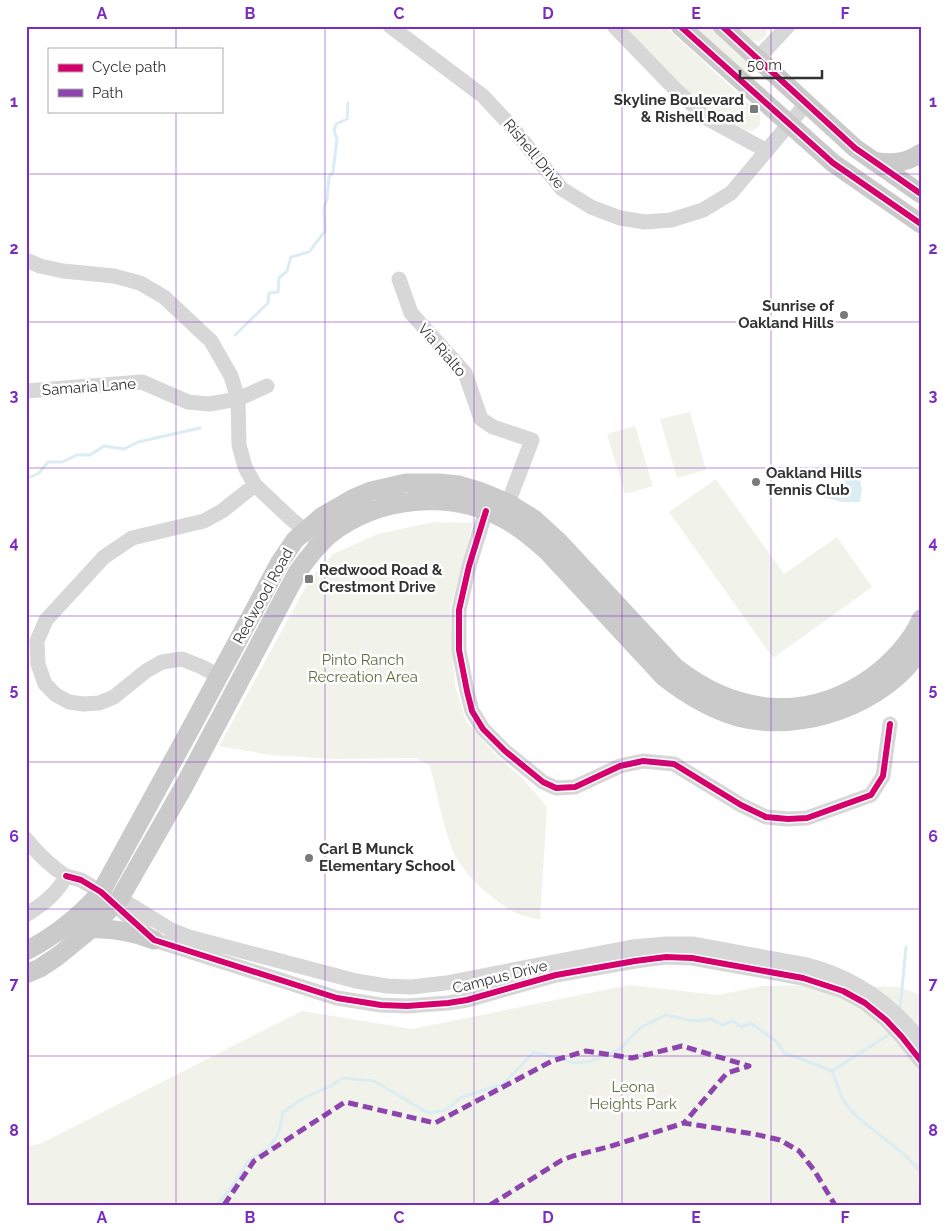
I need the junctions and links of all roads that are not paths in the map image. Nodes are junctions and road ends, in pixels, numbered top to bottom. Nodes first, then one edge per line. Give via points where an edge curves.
1 (390, 26) edge
2 (614, 26) edge
3 (680, 26) edge
4 (722, 26) edge
5 (783, 28) edge
6 (757, 59) junction
7 (761, 98) junction
8 (806, 104) junction
9 (789, 124) junction
10 (767, 151) junction
11 (921, 153) edge
12 (873, 161) junction
13 (921, 194) edge
14 (921, 224) edge
15 (26, 260) edge
16 (399, 279) dead end
17 (267, 386) dead end
18 (26, 391) edge
19 (238, 399) junction
20 (255, 486) junction
21 (508, 503) junction
22 (486, 511) junction
23 (307, 531) junction
24 (322, 543) junction
25 (921, 619) edge
26 (921, 649) edge
27 (219, 676) junction
28 (890, 724) dead end
29 (26, 839) edge
30 (66, 876) junction
31 (101, 892) junction
32 (118, 901) junction
33 (26, 915) edge
34 (91, 929) junction
35 (154, 940) junction
36 (26, 951) edge
37 (26, 974) edge
38 (823, 976) junction
39 (921, 1041) edge
40 (921, 1061) edge

1 - 10 street, Rishell Drive via 483,96 562,189 591,208 620,218 645,222 671,220 703,210 731,193
2 - 10 street via 708,119
3 - 7 main road
4 - 6 main road
5 - 6 street
6 - 7 main road
6 - 8 main road
7 - 9 main road
8 - 9 street, Rishell Drive
8 - 12 main road
9 - 10 street, Rishell Drive
9 - 14 main road via 833,163
11 - 12 main road via 900,163
12 - 13 main road
15 - 19 street via 63,271 123,278 140,283 164,297 211,341 231,376
16 - 21 street, Via Rialto via 411,314 465,373 481,419 493,427 532,440
17 - 19 street, Samaria Lane
18 - 19 street, Samaria Lane via 142,382 188,402 209,404
19 - 20 street via 239,445
20 - 23 street
20 - 27 street via 204,521 132,538 104,557 46,620 37,641 38,664 46,684 69,702 99,703 114,697 162,662 182,659
21 - 23 main road, Redwood Road via 459,485 406,483 354,498 321,517
21 - 25 main road, Redwood Road via 534,519 558,542 675,667 717,694 743,703 770,707 799,706 856,688 882,669 902,648
22 - 24 main road, Redwood Road via 439,500 393,505 364,515
22 - 26 main road, Redwood Road via 526,532 547,550 664,677 711,708 739,717 801,721 830,714 864,700 892,681
22 - 28 street via 459,610 459,650 467,691 472,711 483,729 543,782 556,788 575,786 620,766 643,761 674,764 766,817 806,818 871,795 883,776
23 - 24 street
23 - 27 main road, Redwood Road via 295,540 280,562
24 - 32 main road, Redwood Road via 303,564 286,592 183,788
27 - 31 main road, Redwood Road
29 - 30 street, Campus Drive via 51,867
30 - 31 street, Campus Drive via 81,880
30 - 33 street via 47,901
31 - 32 street, Campus Drive
31 - 36 main road, Redwood Road via 48,940
32 - 34 main road, Redwood Road
32 - 35 street, Campus Drive
32 - 38 street, Campus Drive via 189,937 356,981 387,986 446,983 632,947 666,944 692,944
34 - 35 main road via 117,929
34 - 37 main road, Redwood Road via 58,956
35 - 38 street, Campus Drive via 336,998 381,1006 458,1001 556,975 666,957 692,958 803,978
38 - 39 street, Campus Drive via 848,979 872,993 894,1010
38 - 40 street, Campus Drive via 886,1020

